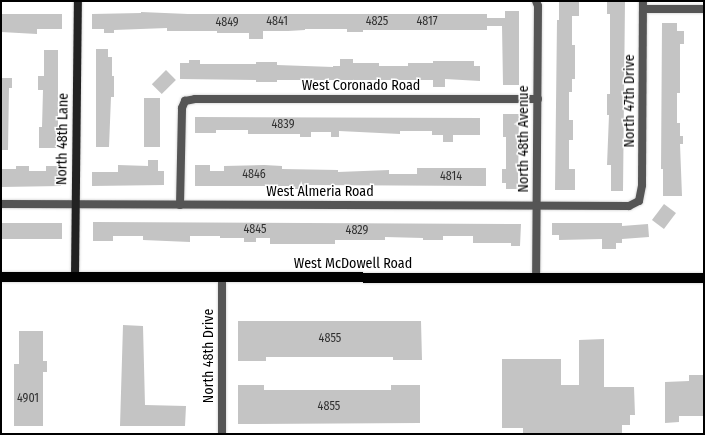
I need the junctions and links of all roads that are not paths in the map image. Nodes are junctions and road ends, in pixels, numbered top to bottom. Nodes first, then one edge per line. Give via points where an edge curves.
1 (78, 1) edge
2 (536, 1) edge
3 (643, 5) edge
4 (704, 10) edge
5 (538, 99) junction
6 (639, 201) joint
7 (1, 204) edge
8 (76, 205) junction
9 (180, 205) junction
10 (537, 205) junction
11 (1, 277) edge
12 (75, 277) junction
13 (222, 278) junction
14 (536, 278) junction
15 (704, 278) edge
16 (222, 434) edge

1 - 8 street, North 48th Lane
2 - 5 street, North 48th Avenue
3 - 4 street
3 - 6 street, North 47th Drive via 642,185
5 - 9 street, West Coronado Road via 195,98 185,101 182,108
5 - 10 street, North 48th Avenue
6 - 10 street, West Almeria Road via 629,206
7 - 8 street, West Almeria Road
8 - 9 street, West Almeria Road
8 - 12 street, North 48th Lane
9 - 10 street, West Almeria Road
10 - 14 street, North 48th Avenue
11 - 12 main road, West McDowell Road
12 - 13 main road, West McDowell Road
13 - 14 main road, West McDowell Road
13 - 16 street, North 48th Drive
14 - 15 main road, West McDowell Road

